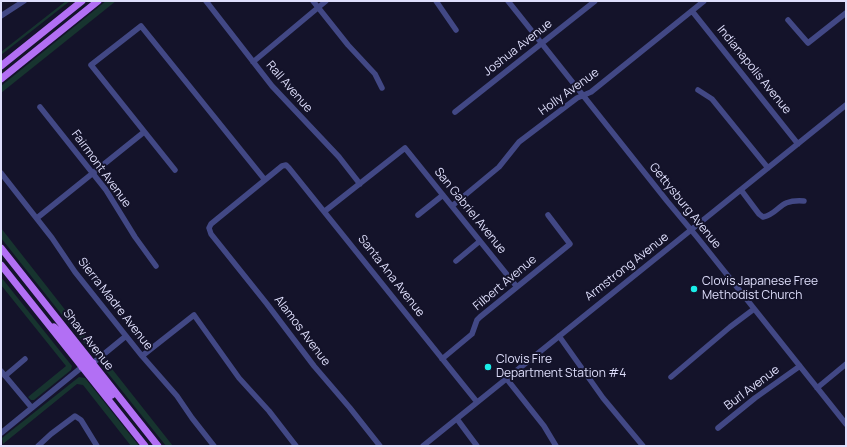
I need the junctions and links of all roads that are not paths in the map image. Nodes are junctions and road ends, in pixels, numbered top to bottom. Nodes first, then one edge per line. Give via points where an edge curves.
1 (24, 1) edge
2 (82, 1) edge
3 (98, 1) edge
4 (206, 1) edge
5 (313, 1) edge
6 (326, 1) edge
7 (436, 1) edge
8 (508, 1) edge
9 (595, 1) edge
10 (704, 1) edge
11 (318, 8) junction
12 (692, 11) junction
13 (846, 13) edge
14 (1, 16) edge
15 (788, 20) dead end
16 (456, 30) dead end
17 (542, 43) junction
18 (253, 62) junction
19 (1, 66) edge
20 (1, 79) edge
21 (382, 88) dead end
22 (698, 90) dead end
23 (584, 95) junction
24 (846, 104) edge
25 (40, 107) dead end
26 (455, 112) dead end
27 (144, 132) junction
28 (798, 144) junction
29 (768, 168) junction
30 (175, 170) dead end
31 (1, 173) edge
32 (93, 173) junction
33 (265, 180) junction
34 (360, 184) junction
35 (740, 190) junction
36 (443, 195) junction
37 (804, 201) dead end
38 (452, 206) junction
39 (325, 211) junction
40 (418, 215) dead end
41 (548, 215) dead end
42 (37, 218) junction
43 (691, 230) junction
44 (480, 240) junction
45 (1, 248) edge
46 (456, 261) dead end
47 (1, 265) edge
48 (156, 266) dead end
49 (517, 287) junction
50 (754, 309) junction
51 (42, 317) junction
52 (126, 336) junction
53 (559, 336) junction
54 (142, 356) junction
55 (26, 359) dead end
56 (442, 359) junction
57 (93, 364) junction
58 (846, 364) edge
59 (800, 366) junction
60 (82, 367) junction
61 (1, 371) edge
62 (5, 376) junction
63 (671, 377) dead end
64 (506, 378) junction
65 (817, 388) junction
66 (477, 402) junction
67 (32, 408) junction
68 (133, 414) junction
69 (457, 419) junction
70 (846, 424) edge
71 (718, 428) dead end
72 (1, 433) edge
73 (38, 446) edge
74 (97, 446) edge
75 (145, 446) edge
76 (158, 446) edge
77 (214, 446) edge
78 (296, 446) edge
79 (380, 446) edge
80 (422, 446) edge
81 (477, 446) edge
82 (556, 446) edge
83 (643, 446) edge

1 - 14 street
2 - 19 main road
3 - 20 main road
4 - 18 street, Rall Avenue
5 - 11 street
6 - 11 street
7 - 16 street
8 - 17 street, Gettysburg Avenue
9 - 17 street, Joshua Avenue
10 - 12 street, Holly Avenue
11 - 18 street
11 - 21 street via 375,74
12 - 23 street, Holly Avenue
12 - 28 street, Indianapolis Avenue
13 - 15 street via 808,43
17 - 23 street, Gettysburg Avenue
17 - 26 street, Joshua Avenue
18 - 34 street, Rall Avenue via 272,86 339,157
22 - 29 street via 712,99
23 - 38 street, Holly Avenue via 519,142 499,167
23 - 43 street, Gettysburg Avenue
24 - 28 street, Armstrong Avenue
25 - 32 street, Fairmont Avenue
27 - 30 street
27 - 32 street
27 - 33 street via 91,65 141,26
28 - 29 street, Armstrong Avenue
29 - 35 street, Armstrong Avenue
31 - 42 street, Sierra Madre Avenue
32 - 42 street
32 - 48 street, Fairmont Avenue
33 - 39 street, Santa Ana Avenue via 286,165
33 - 79 street, Alamos Avenue via 211,224 211,234
34 - 36 street, San Gabriel Avenue via 405,148
34 - 39 street
35 - 37 street via 763,217 784,203 793,200
35 - 43 street, Armstrong Avenue
36 - 38 street, San Gabriel Avenue
36 - 40 street
38 - 44 street, San Gabriel Avenue
39 - 56 street, Santa Ana Avenue
41 - 49 street, Filbert Avenue via 570,244
42 - 52 street, Sierra Madre Avenue via 75,272
43 - 50 street, Gettysburg Avenue
43 - 53 street, Armstrong Avenue
44 - 46 street
44 - 49 street, San Gabriel Avenue
45 - 57 main road, Shaw Avenue
47 - 51 main road, Shaw Avenue
49 - 56 street, Filbert Avenue via 480,317 469,337
50 - 59 street, Gettysburg Avenue
50 - 63 street
51 - 57 main road via 62,334 83,360
51 - 60 main road, Shaw Avenue
52 - 54 street, Sierra Madre Avenue
52 - 57 street
53 - 64 street, Armstrong Avenue
53 - 83 street via 603,398
54 - 77 street, Sierra Madre Avenue via 177,396
54 - 78 street via 194,315 239,378
55 - 62 street
56 - 66 street, Santa Ana Avenue
57 - 68 main road, Shaw Avenue
58 - 65 street
59 - 65 street, Gettysburg Avenue
59 - 71 street, Burl Avenue
60 - 67 street
60 - 68 main road via 91,369 115,399
60 - 75 main road, Shaw Avenue
61 - 62 street
62 - 67 street
64 - 66 street, Armstrong Avenue
64 - 82 street via 544,426
65 - 70 street, Gettysburg Avenue
66 - 69 street, Armstrong Avenue
67 - 72 street
68 - 76 main road, Shaw Avenue
69 - 80 street, Armstrong Avenue
69 - 81 street
73 - 74 street via 75,416 81,420

